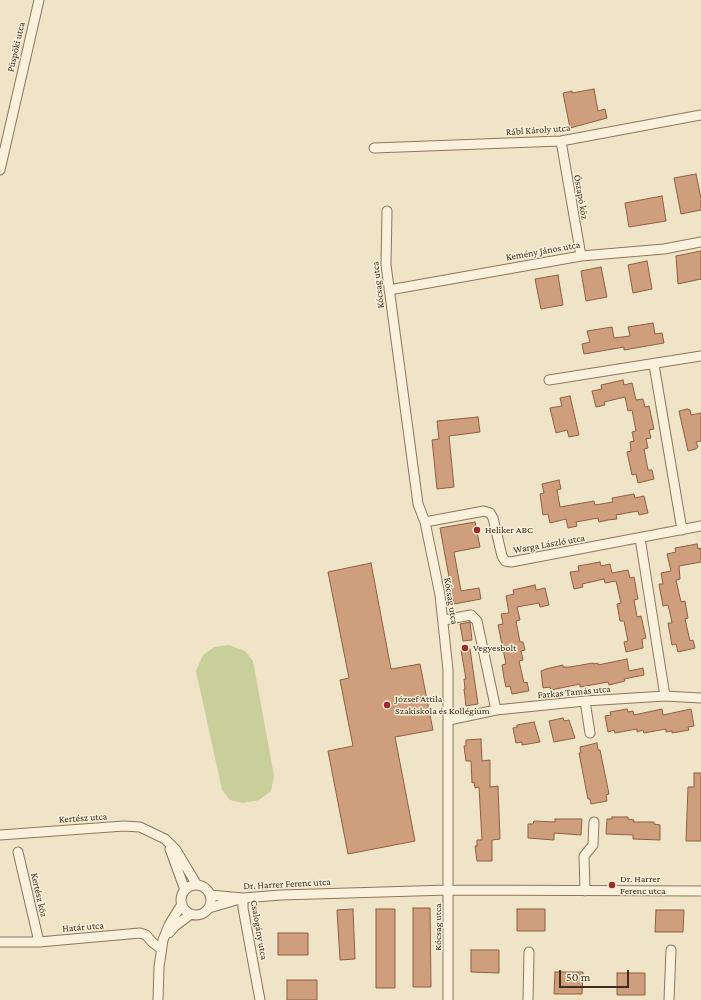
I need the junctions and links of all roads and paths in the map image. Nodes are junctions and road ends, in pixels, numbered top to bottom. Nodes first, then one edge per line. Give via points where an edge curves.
1 (39, 0) edge
2 (700, 115) edge
3 (701, 126) edge
4 (561, 141) junction
5 (374, 148) dead end
6 (0, 170) edge
7 (387, 211) dead end
8 (701, 242) edge
9 (581, 256) junction
10 (389, 290) junction
11 (701, 356) edge
12 (654, 365) junction
13 (549, 380) dead end
14 (425, 522) junction
15 (701, 526) edge
16 (682, 530) junction
17 (640, 538) junction
18 (444, 620) junction
19 (665, 696) junction
20 (701, 698) edge
21 (585, 701) junction
22 (496, 710) junction
23 (449, 720) junction
24 (590, 733) dead end
25 (594, 822) dead end
26 (0, 835) edge
27 (165, 839) junction
28 (18, 852) dead end
29 (197, 885) junction
30 (185, 890) junction
31 (449, 890) junction
32 (585, 890) junction
33 (701, 891) edge
34 (210, 895) junction
35 (243, 898) junction
36 (182, 904) junction
37 (209, 908) junction
38 (191, 914) junction
39 (0, 942) edge
40 (39, 942) junction
41 (162, 944) junction
42 (671, 950) dead end
43 (529, 952) dead end
44 (158, 1000) edge
45 (260, 1000) edge
46 (448, 1000) edge
47 (528, 1000) edge
48 (669, 1000) edge

1 - 6 street, Püspöki utca
2 - 3 street
2 - 4 street, Rábl Károly utca
4 - 5 street, Rábl Károly utca
4 - 9 street, Őszapó köz
7 - 10 street, Kócsag utca via 386,260
8 - 9 street, Kemény János utca via 664,249
9 - 10 street, Kemény János utca
10 - 14 street, Kócsag utca via 418,504
11 - 12 street
12 - 13 street
12 - 16 street
14 - 17 street, Warga László utca via 490,513 502,556 505,561 511,562
14 - 18 street, Kócsag utca
15 - 16 street, Warga László utca
16 - 17 street, Warga László utca
17 - 19 street
18 - 22 street via 471,615 477,621
18 - 23 street, Kócsag utca
19 - 20 street, Farkas Tamás utca
19 - 21 street, Farkas Tamás utca
21 - 22 street, Farkas Tamás utca
21 - 24 street
22 - 23 street, Farkas Tamás utca
23 - 31 street, Kócsag utca
25 - 32 street via 593,845 584,856
26 - 27 street, Kertész utca via 132,826 140,827
27 - 29 street, Kertész utca via 176,850
27 - 30 street
28 - 40 street, Kertész köz
29 - 30 street
29 - 34 street via 205,888
30 - 36 street
31 - 32 street, Dr. Harrer Ferenc utca
31 - 35 street, Dr. Harrer Ferenc utca via 288,894
31 - 46 street, Kócsag utca
32 - 33 street, Dr. Harrer Ferenc utca
34 - 35 street, Dr. Harrer Ferenc utca
34 - 37 street
35 - 37 street, Csalogány utca
35 - 45 street, Csalogány utca
36 - 38 street
36 - 41 street via 169,925
37 - 38 street via 201,914
38 - 41 street via 175,926
39 - 40 street, Határ utca
40 - 41 street, Határ utca via 140,933 152,942
41 - 44 street
42 - 48 street
43 - 47 street

